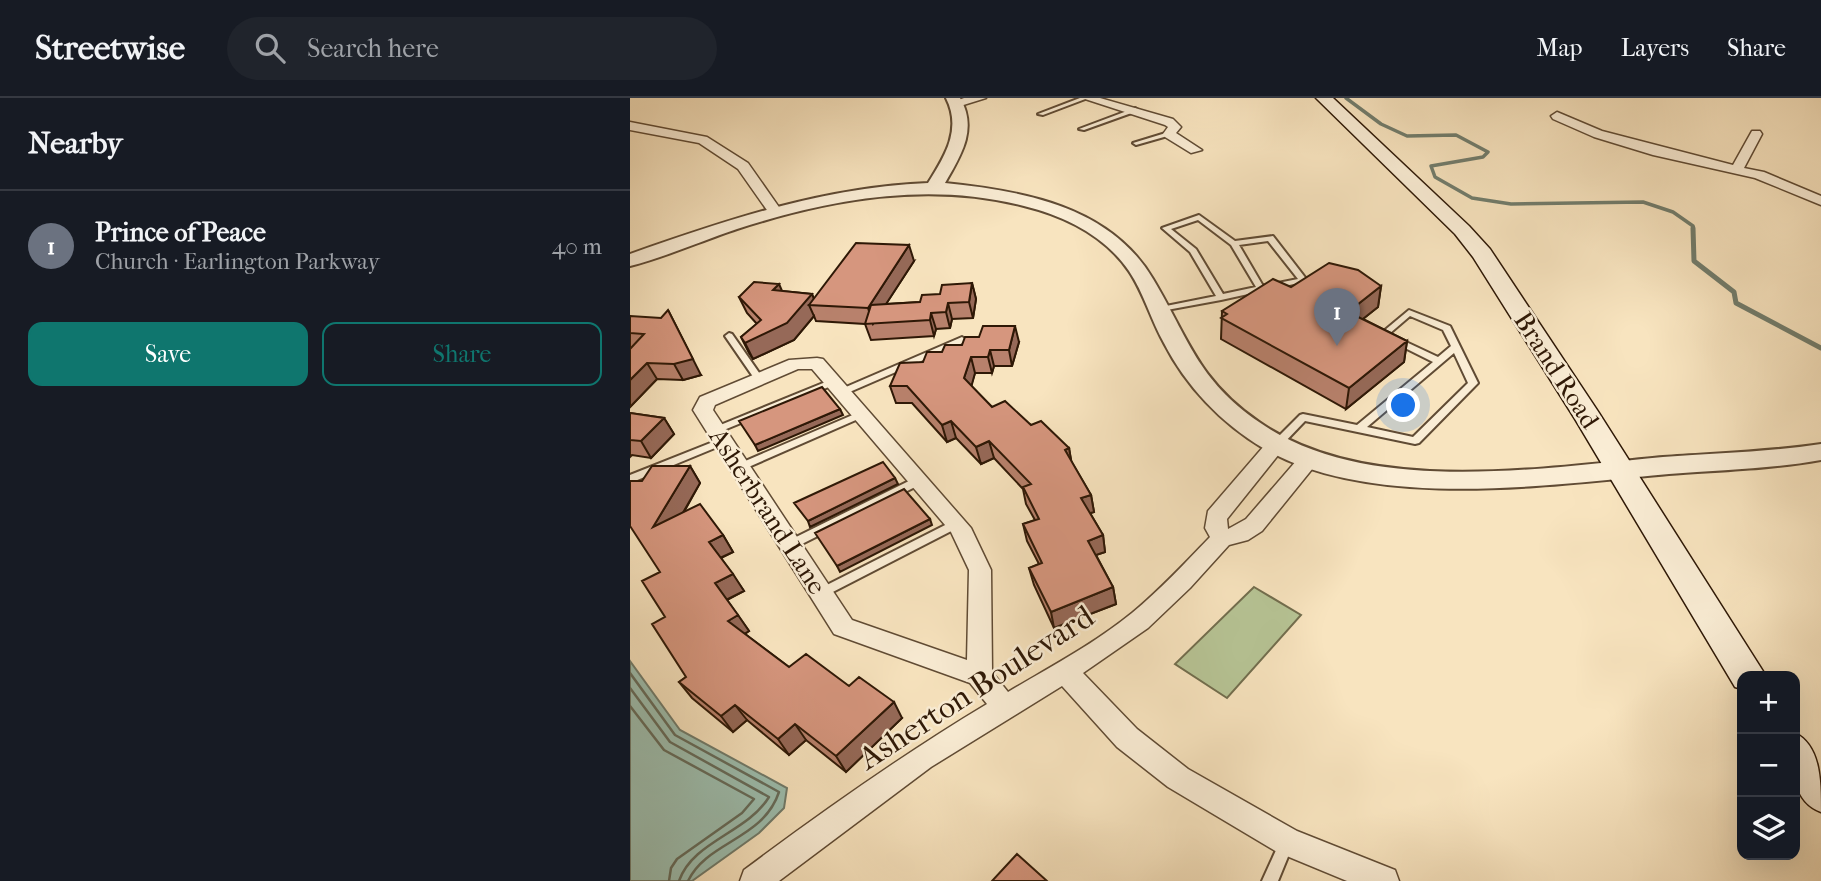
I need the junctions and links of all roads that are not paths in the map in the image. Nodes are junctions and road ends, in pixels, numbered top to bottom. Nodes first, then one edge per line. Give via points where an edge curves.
1 (980, 98) edge
2 (1087, 98) edge
3 (1324, 98) edge
4 (955, 101) edge
5 (1134, 104) edge
6 (1041, 114) dead end
7 (1557, 116) dead end
8 (630, 126) edge
9 (1082, 129) dead end
10 (1169, 134) junction
11 (1756, 134) dead end
12 (1136, 143) dead end
13 (1196, 150) dead end
14 (1737, 169) junction
15 (934, 188) junction
16 (1821, 201) edge
17 (774, 210) junction
18 (1234, 244) junction
19 (630, 260) edge
20 (1261, 289) junction
21 (1221, 298) junction
22 (1159, 310) junction
23 (729, 337) dead end
24 (962, 340) edge
25 (1456, 347) junction
26 (1439, 361) junction
27 (759, 379) junction
28 (838, 387) junction
29 (862, 414) junction
30 (1359, 429) junction
31 (720, 436) junction
32 (1277, 444) junction
33 (1821, 452) edge
34 (1310, 458) junction
35 (740, 467) junction
36 (1620, 470) junction
37 (630, 479) edge
38 (919, 480) junction
39 (957, 523) junction
40 (1222, 538) junction
41 (790, 545) junction
42 (821, 593) junction
43 (1063, 670) junction
44 (1745, 671) edge
45 (979, 675) junction
46 (1004, 707) junction
47 (1800, 759) edge
48 (1821, 793) edge
49 (1287, 842) junction
50 (755, 881) edge
51 (1270, 881) edge
52 (1384, 881) edge

1 - 4 street
2 - 5 street via 1118,106
2 - 6 lane
3 - 36 main road, Brand Road via 1482,254
4 - 15 street via 961,110 960,142
5 - 9 lane
5 - 10 street via 1175,127
7 - 14 street via 1634,145
8 - 17 street via 703,140 743,166
10 - 12 lane
10 - 13 street
11 - 14 street
14 - 16 street
15 - 17 street via 857,192
15 - 22 street via 1009,196 1082,221 1123,250
17 - 19 street
18 - 20 lane
18 - 20 lane via 1270,238 1303,279
18 - 21 lane via 1199,217 1166,228 1193,251
20 - 21 lane
21 - 22 lane
22 - 32 street via 1181,354 1222,406
23 - 27 lane
24 - 28 lane
25 - 26 lane
25 - 26 lane via 1447,328 1409,313 1383,335
25 - 30 lane via 1473,383 1415,441
26 - 30 lane
27 - 28 street, Asherbrand Lane via 811,362
27 - 31 street, Asherbrand Lane via 707,401 703,410
28 - 29 street, Asherbrand Lane
28 - 31 lane
29 - 35 lane
29 - 38 street, Asherbrand Lane
30 - 32 lane via 1303,417
31 - 35 street, Asherbrand Lane
31 - 37 lane
32 - 34 street
32 - 40 street via 1216,517
33 - 36 street
34 - 36 street via 1388,475 1486,480
34 - 40 street, Asherton Boulevard via 1254,525
35 - 41 street, Asherbrand Lane
36 - 44 main road, Brand Road
38 - 39 street, Asherbrand Lane
38 - 41 lane
39 - 42 lane
39 - 45 street, Asherbrand Lane via 980,570
40 - 43 street, Asherton Boulevard via 1139,621
41 - 42 street, Asherbrand Lane
42 - 45 street, Asherbrand Lane via 843,627
43 - 46 street, Asherton Boulevard
43 - 49 street via 1127,738 1178,778
45 - 46 street
46 - 50 street, Asherton Boulevard via 910,766
47 - 48 main road
49 - 51 lane
49 - 52 street

